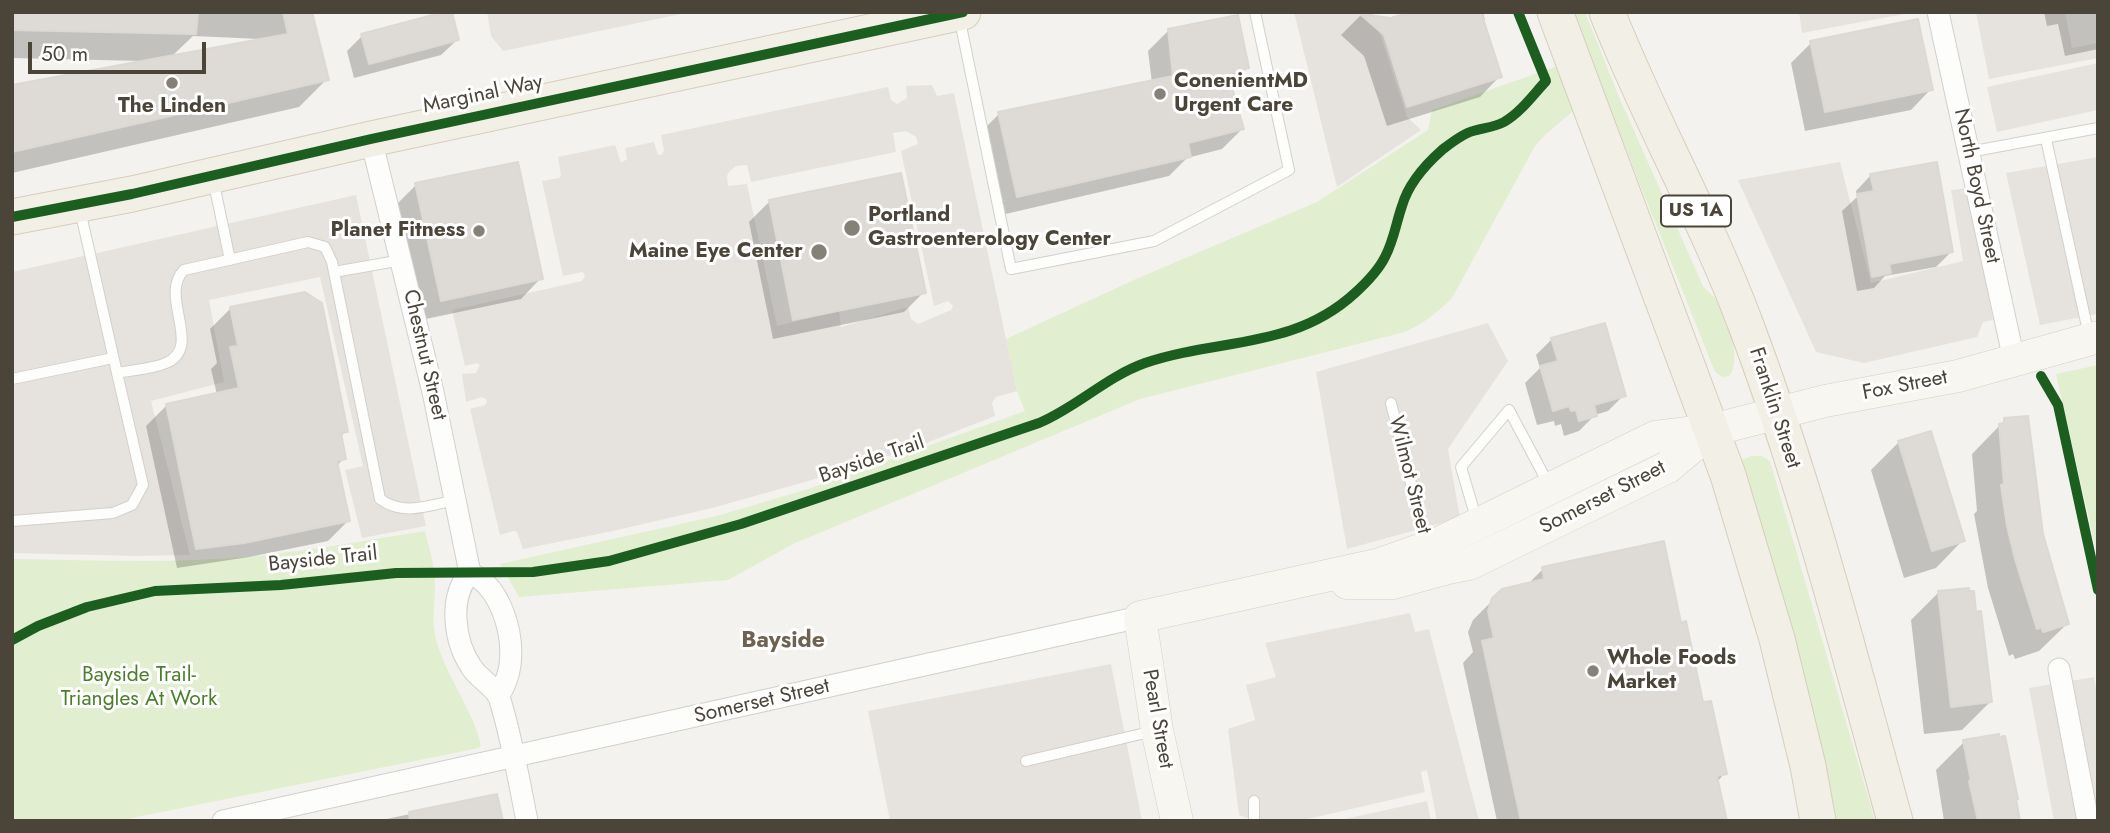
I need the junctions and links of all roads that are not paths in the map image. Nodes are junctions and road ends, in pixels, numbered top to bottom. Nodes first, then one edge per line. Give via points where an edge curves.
1 (1255, 12) edge
2 (1555, 12) edge
3 (1607, 12) edge
4 (1938, 12) edge
5 (960, 13) edge
6 (2098, 128) edge
7 (371, 139) junction
8 (2046, 139) junction
9 (1969, 152) junction
10 (212, 176) junction
11 (78, 204) junction
12 (12, 217) edge
13 (230, 260) junction
14 (401, 260) junction
15 (334, 272) junction
16 (2094, 338) edge
17 (113, 358) junction
18 (2014, 360) junction
19 (117, 373) junction
20 (12, 379) edge
21 (1391, 403) dead end
22 (1778, 413) junction
23 (1712, 430) junction
24 (1550, 488) junction
25 (455, 500) junction
26 (12, 521) edge
27 (1478, 523) junction
28 (1427, 547) junction
29 (470, 573) junction
30 (1300, 583) junction
31 (1140, 617) junction
32 (2059, 669) dead end
33 (499, 696) junction
34 (1157, 730) junction
35 (513, 757) junction
36 (1026, 761) dead end
37 (1254, 801) dead end
38 (223, 821) edge
39 (527, 821) edge
40 (1177, 821) edge
41 (1254, 821) edge
42 (1818, 821) edge
43 (1895, 821) edge
44 (2088, 821) edge

1 - 5 lane via 1289,170 1154,241 1011,269
2 - 23 main road, US 1A
3 - 22 main road, Franklin Street / US 1A via 1723,269
4 - 9 street, North Boyd Street
5 - 7 main road, Marginal Way
6 - 8 lane
7 - 10 main road, Marginal Way
7 - 14 street, Chestnut Street
8 - 9 lane
8 - 16 lane
9 - 18 street, North Boyd Street
10 - 11 main road, Marginal Way
10 - 13 lane
11 - 12 main road, Marginal Way
11 - 17 lane
13 - 15 lane via 308,242 325,247
13 - 19 lane via 184,270 177,276 180,351 168,363
14 - 15 lane
14 - 25 street, Chestnut Street
15 - 25 lane via 380,499 392,508 410,509
16 - 18 street, Fox Street
17 - 19 lane
17 - 20 lane
18 - 22 street, Fox Street
19 - 26 lane via 143,485 132,505 113,513
21 - 28 lane, Wilmot Street
22 - 23 street, Fox Street
22 - 43 main road, Franklin Street / US 1A
23 - 24 street, Somerset Street via 1655,437
23 - 30 street, Somerset Street via 1668,467 1469,565 1393,583
23 - 42 main road, US 1A via 1777,639
24 - 27 street, Somerset Street
24 - 27 lane via 1509,410 1461,467
25 - 29 street, Chestnut Street
27 - 28 street, Somerset Street
28 - 30 street, Somerset Street via 1380,564
29 - 33 street via 491,588 506,627 511,661
29 - 33 street via 457,598 458,630 471,667
30 - 31 street, Somerset Street
31 - 34 street, Pearl Street
31 - 35 street, Somerset Street
32 - 44 street
33 - 35 street
34 - 36 lane
34 - 40 street, Pearl Street
35 - 38 street, Somerset Street
35 - 39 street
37 - 41 lane

